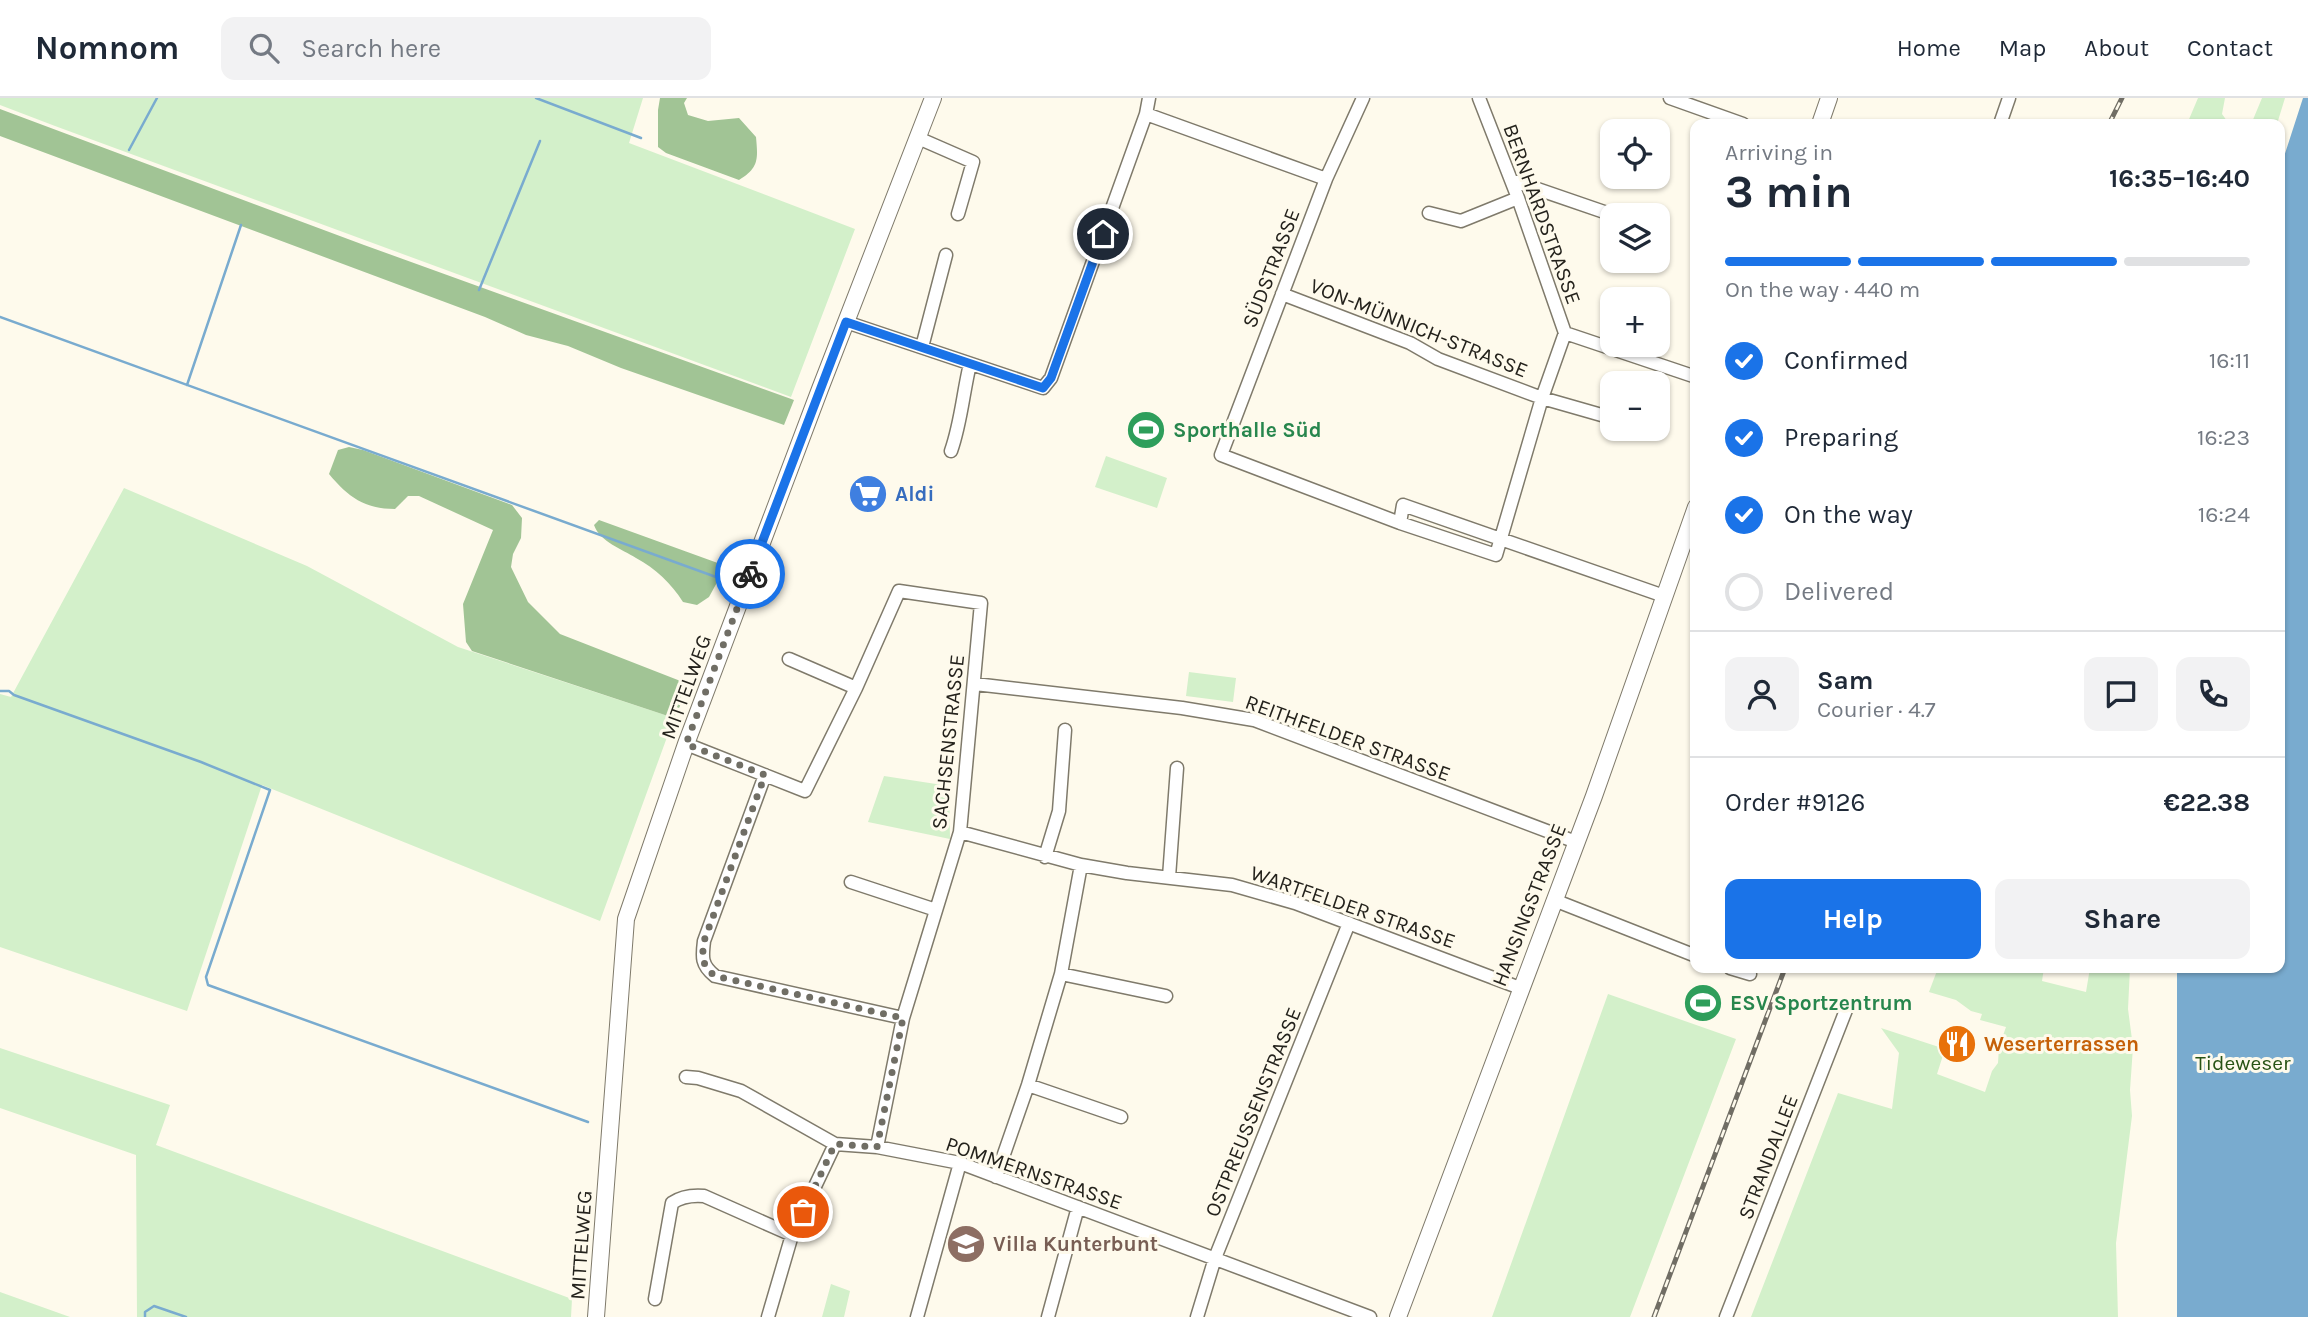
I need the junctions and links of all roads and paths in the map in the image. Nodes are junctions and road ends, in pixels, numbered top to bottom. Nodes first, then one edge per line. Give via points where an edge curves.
1 (933, 98) edge
2 (1149, 98) edge
3 (1363, 98) edge
4 (1479, 98) edge
5 (1670, 98) edge
6 (1829, 98) edge
7 (2009, 98) edge
8 (1146, 114) junction
9 (1728, 119) edge
10 (1822, 119) edge
11 (2002, 119) edge
12 (918, 138) junction
13 (1326, 179) junction
14 (1511, 180) junction
15 (1518, 198) junction
16 (1600, 211) edge
17 (1429, 213) dead end
18 (958, 214) dead end
19 (946, 254) dead end
20 (1282, 294) junction
21 (846, 322) junction
22 (1565, 333) junction
23 (922, 347) junction
24 (970, 364) junction
25 (1690, 375) edge
26 (1542, 398) junction
27 (1600, 415) edge
28 (951, 451) dead end
29 (1400, 523) junction
30 (1690, 524) edge
31 (1500, 538) junction
32 (1664, 596) junction
33 (789, 659) dead end
34 (975, 684) junction
35 (856, 688) junction
36 (1065, 730) dead end
37 (686, 744) junction
38 (1177, 768) dead end
39 (765, 775) junction
40 (960, 832) junction
41 (1576, 842) junction
42 (1045, 857) junction
43 (1081, 865) junction
44 (1169, 877) junction
45 (851, 882) dead end
46 (1555, 900) junction
47 (936, 909) junction
48 (1349, 923) junction
49 (1690, 954) edge
50 (1747, 973) edge
51 (1061, 974) junction
52 (1750, 974) dead end
53 (1520, 988) junction
54 (1166, 996) dead end
55 (1846, 1010) dead end
56 (903, 1018) junction
57 (686, 1077) dead end
58 (1028, 1085) junction
59 (1121, 1117) dead end
60 (835, 1144) junction
61 (877, 1147) junction
62 (960, 1163) junction
63 (996, 1177) junction
64 (1078, 1207) junction
65 (792, 1235) junction
66 (1215, 1258) junction
67 (656, 1299) dead end
68 (597, 1317) edge
69 (768, 1317) edge
70 (917, 1317) edge
71 (1048, 1317) edge
72 (1197, 1317) edge
73 (1370, 1317) edge
74 (1398, 1317) edge
75 (1726, 1317) edge

1 - 12 street, MITTELWEG
2 - 8 street
3 - 13 street, SÜDSTRASSE
4 - 14 street, BERNHARDSTRASSE
5 - 9 street
6 - 10 street
7 - 11 street
8 - 13 street
8 - 24 street via 1051,378 1043,388
12 - 18 street via 973,162
12 - 21 street, MITTELWEG
13 - 20 street, SÜDSTRASSE
14 - 15 street, BERNHARDSTRASSE
14 - 16 street
15 - 17 street via 1461,221
15 - 22 street, BERNHARDSTRASSE
19 - 23 street
20 - 26 street, VON-MÜNNICH-STRASSE
20 - 29 street, SÜDSTRASSE via 1221,455
21 - 23 street
21 - 37 street, MITTELWEG
22 - 25 street, BERNHARDSTRASSE
22 - 26 street
23 - 24 street
24 - 28 street
26 - 27 street, VON-MÜNNICH-STRASSE
26 - 31 street
29 - 31 street via 1496,555
29 - 31 street via 1403,505
30 - 32 street, HANSINGSTRASSE
31 - 32 street
32 - 41 street, HANSINGSTRASSE
33 - 35 street
34 - 35 street, SACHSENSTRASSE via 981,603 899,591
34 - 40 street, SACHSENSTRASSE
34 - 41 street, REITHFELDER STRASSE via 1254,720
35 - 39 street, SACHSENSTRASSE via 805,791
36 - 42 street via 1059,811
37 - 39 street, SACHSENSTRASSE
37 - 68 street, MITTELWEG via 626,919
38 - 44 street
39 - 56 street via 704,941 706,968 715,976
40 - 42 street, WARTFELDER STRASSE
40 - 47 street, SACHSENSTRASSE
41 - 46 street, HANSINGSTRASSE
42 - 43 street, WARTFELDER STRASSE
43 - 44 street, WARTFELDER STRASSE
43 - 51 street
44 - 48 street, WARTFELDER STRASSE via 1233,886
45 - 47 street
46 - 49 street
46 - 53 street, HANSINGSTRASSE
47 - 56 street, SACHSENSTRASSE
48 - 53 street, WARTFELDER STRASSE
48 - 66 street, OSTPREUSSENSTRASSE
50 - 52 street
51 - 54 street
51 - 58 street
53 - 74 street, HANSINGSTRASSE
55 - 75 street, STRANDALLEE
56 - 61 street, SACHSENSTRASSE
57 - 60 street, POMMERNSTRASSE via 741,1090
58 - 59 street
58 - 63 street
60 - 61 street, POMMERNSTRASSE
60 - 65 street
61 - 62 street, POMMERNSTRASSE
62 - 63 street, POMMERNSTRASSE
62 - 70 street
63 - 64 street, POMMERNSTRASSE
64 - 66 street, POMMERNSTRASSE
64 - 71 street
65 - 67 street via 704,1196 678,1199 672,1203
65 - 69 street
66 - 72 street, OSTPREUSSENSTRASSE
66 - 73 street, POMMERNSTRASSE

